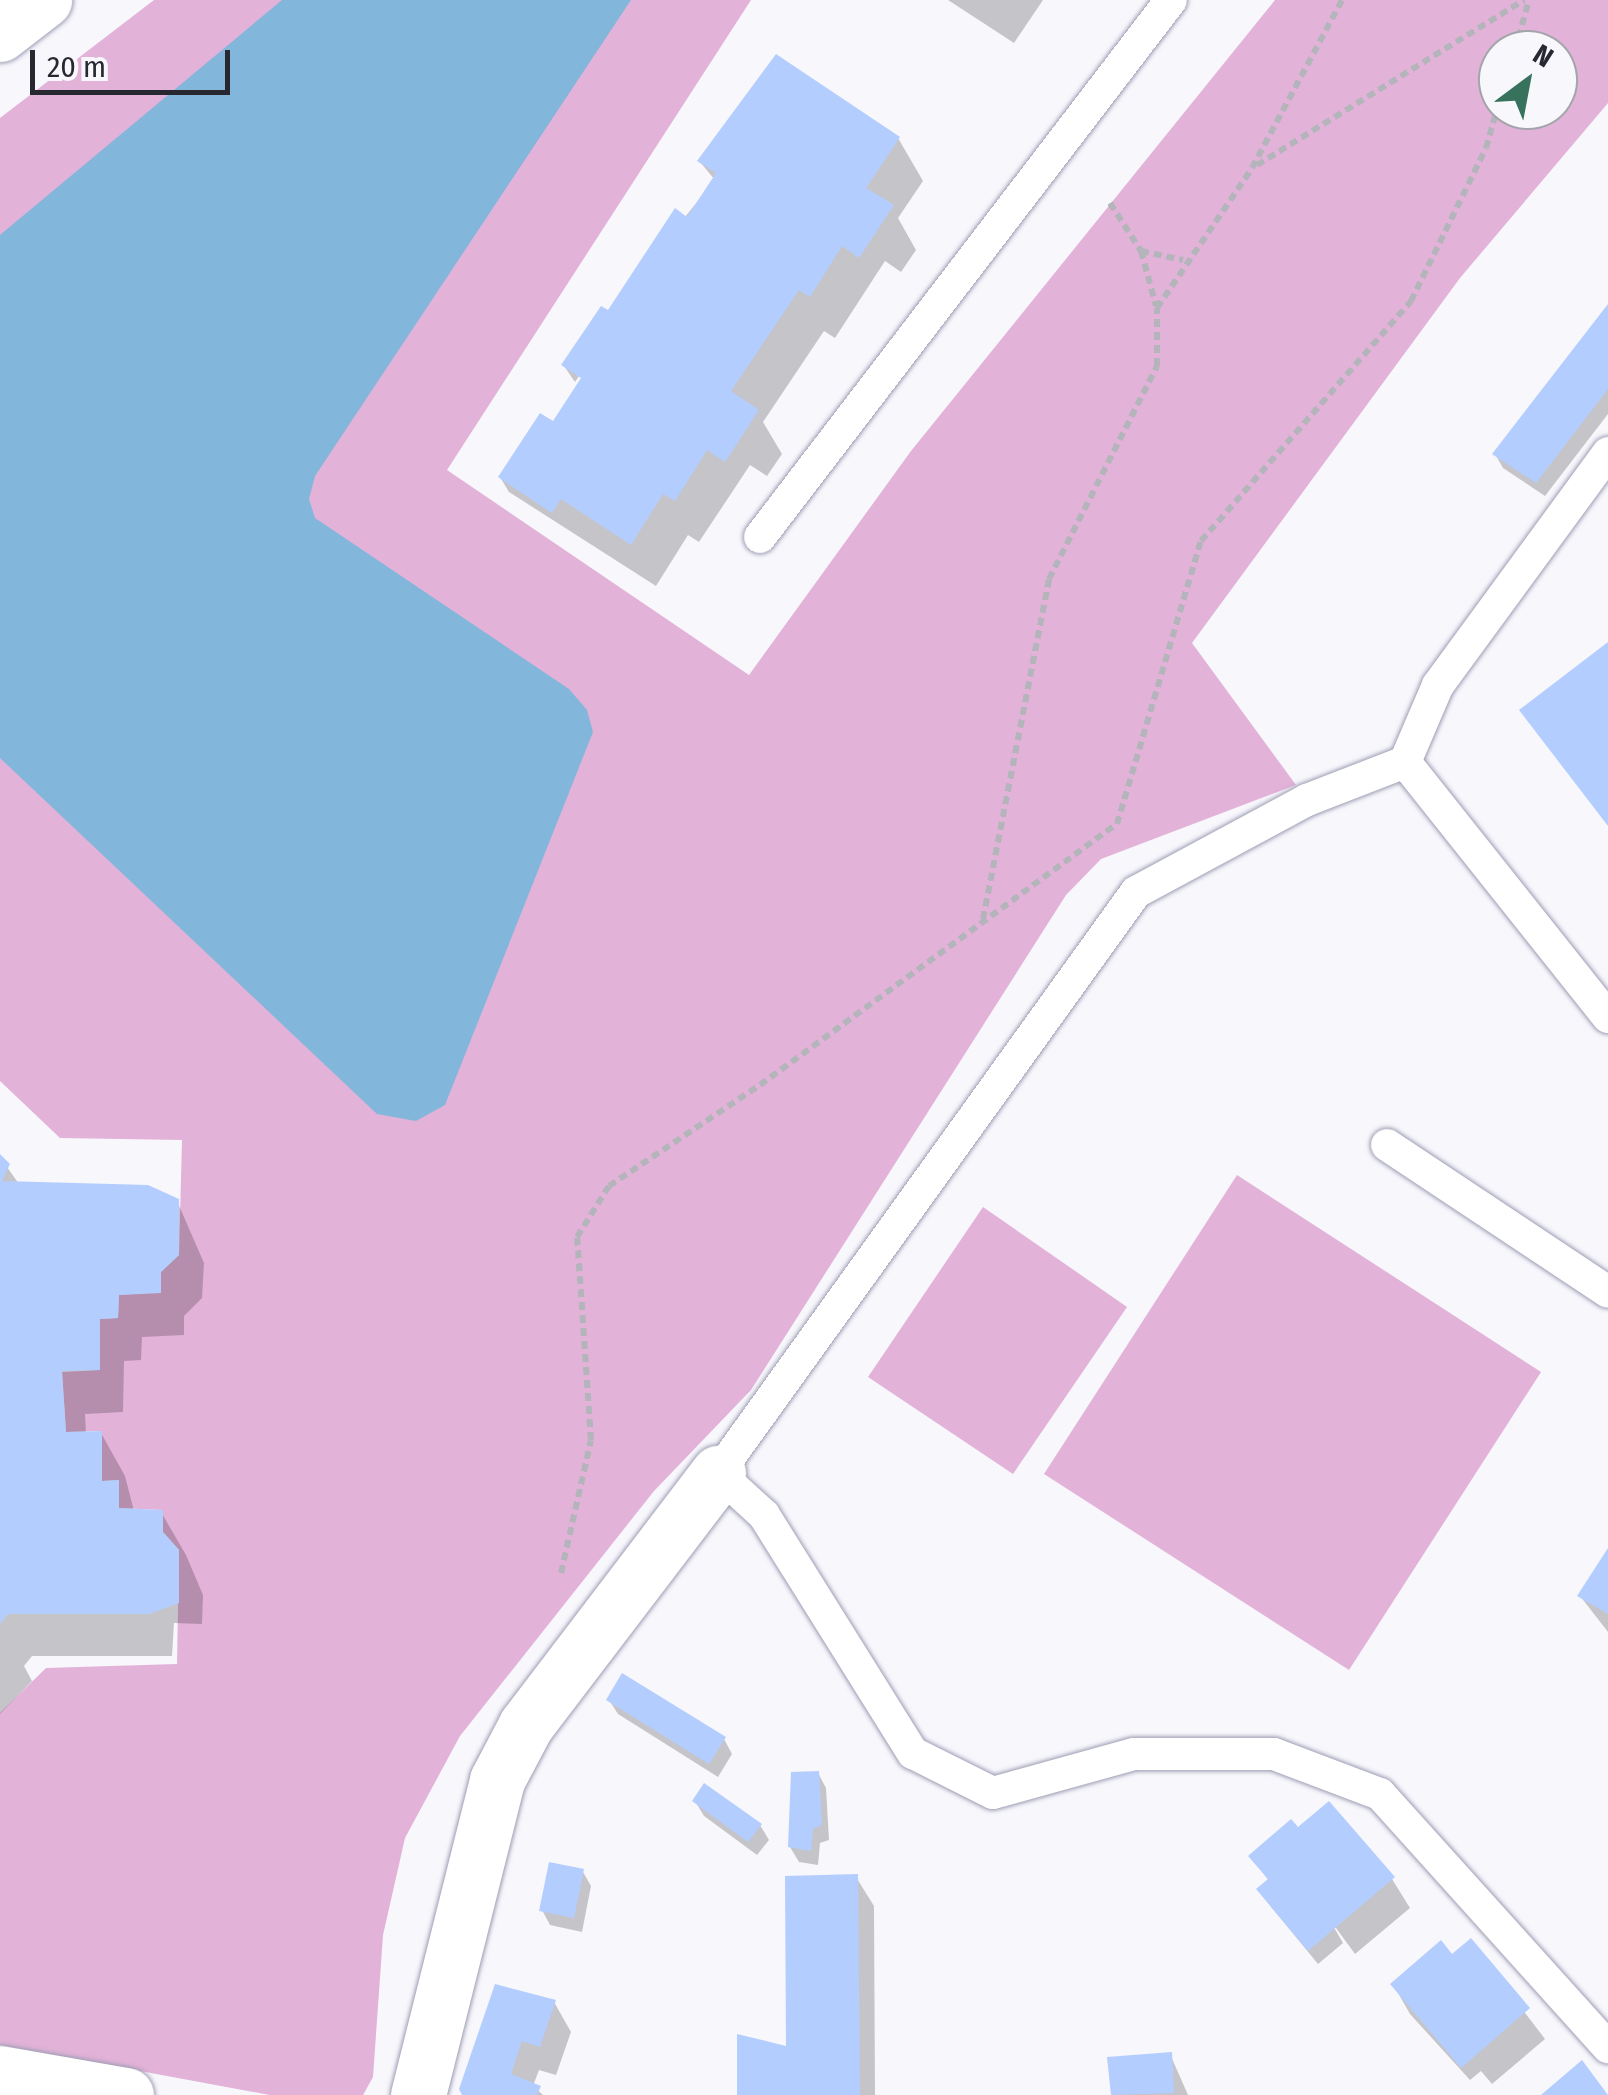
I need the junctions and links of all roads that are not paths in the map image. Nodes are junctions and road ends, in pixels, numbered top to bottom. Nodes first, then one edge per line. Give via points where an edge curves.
1 (44, 0) edge
2 (1171, 0) edge
3 (0, 34) edge
4 (1608, 453) edge
5 (760, 537) dead end
6 (1405, 762) junction
7 (1608, 1018) edge
8 (1387, 1145) dead end
9 (1608, 1292) edge
10 (718, 1473) junction
11 (1608, 2046) edge
12 (0, 2073) edge
13 (126, 2095) edge
14 (418, 2095) edge

1 - 3 street
2 - 5 lane
4 - 6 lane via 1438,685
6 - 7 lane
6 - 10 lane via 1307,800 1136,892
8 - 9 lane
10 - 11 lane via 764,1515 912,1753 994,1793 1134,1754 1274,1754 1380,1794
10 - 14 street via 526,1725 496,1780
12 - 13 street

